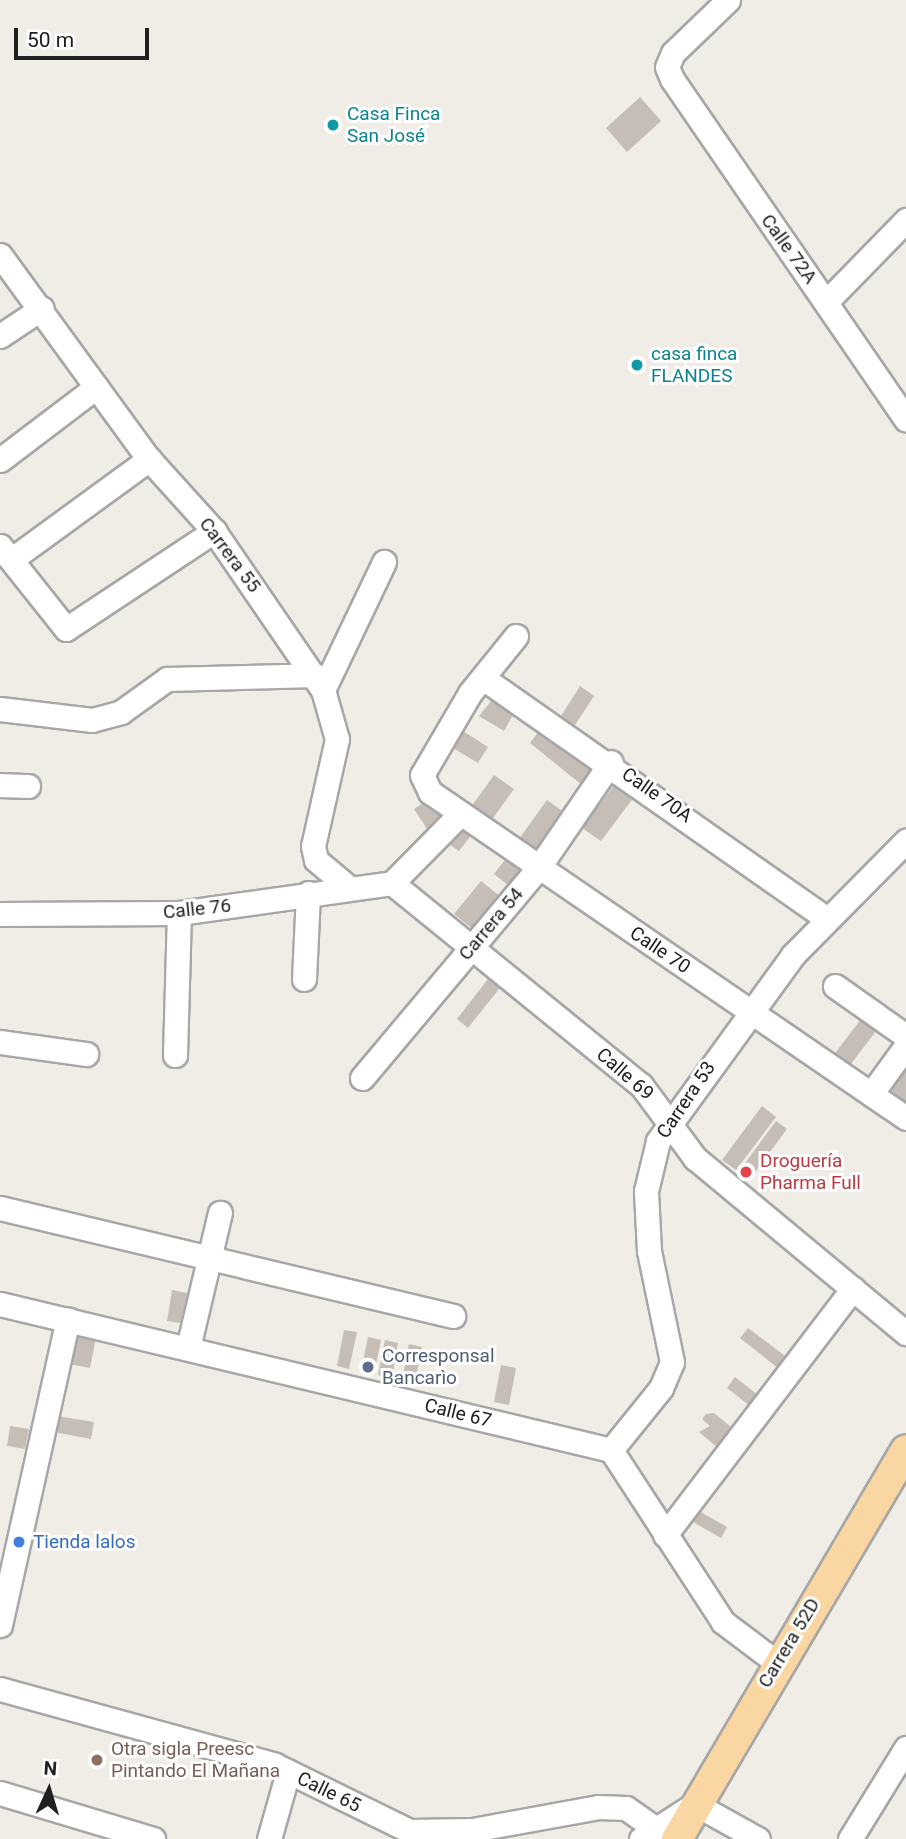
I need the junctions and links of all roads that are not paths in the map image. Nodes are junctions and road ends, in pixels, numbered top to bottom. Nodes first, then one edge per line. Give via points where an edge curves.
1 (728, 0) edge
2 (906, 220) edge
3 (0, 255) edge
4 (827, 302) junction
5 (42, 308) junction
6 (0, 336) edge
7 (96, 387) junction
8 (906, 419) edge
9 (149, 459) junction
10 (0, 460) edge
11 (214, 530) junction
12 (6, 552) edge
13 (384, 562) dead end
14 (516, 636) dead end
15 (483, 678) junction
16 (319, 682) junction
17 (0, 709) edge
18 (611, 762) junction
19 (0, 785) edge
20 (28, 786) dead end
21 (459, 815) junction
22 (906, 841) edge
23 (539, 867) junction
24 (392, 883) junction
25 (346, 886) junction
26 (308, 893) junction
27 (0, 914) edge
28 (179, 914) junction
29 (826, 918) junction
30 (472, 946) junction
31 (304, 979) dead end
32 (835, 986) dead end
33 (748, 1011) junction
34 (906, 1036) edge
35 (0, 1042) edge
36 (906, 1046) edge
37 (86, 1054) dead end
38 (176, 1055) dead end
39 (362, 1079) dead end
40 (870, 1094) junction
41 (906, 1118) edge
42 (668, 1122) junction
43 (0, 1208) edge
44 (220, 1213) dead end
45 (209, 1258) junction
46 (853, 1288) junction
47 (0, 1304) edge
48 (453, 1316) dead end
49 (68, 1319) junction
50 (906, 1333) edge
51 (188, 1348) junction
52 (611, 1451) junction
53 (904, 1458) edge
54 (665, 1535) junction
55 (4, 1588) edge
56 (0, 1625) edge
57 (776, 1662) junction
58 (0, 1689) edge
59 (906, 1748) edge
60 (288, 1772) junction
61 (0, 1793) edge
62 (695, 1804) junction
63 (378, 1829) edge
64 (471, 1834) edge
65 (658, 1836) edge
66 (153, 1839) edge
67 (269, 1839) edge
68 (758, 1839) edge
69 (850, 1839) edge

1 - 4 street, Calle 72A via 673,53 667,67
2 - 4 street
3 - 5 street, Carrera 55
4 - 8 street, Calle 72A
5 - 6 street
5 - 7 street, Carrera 55
7 - 9 street, Carrera 55
7 - 10 street
9 - 11 street, Carrera 55
9 - 12 street
11 - 12 street via 66,629
11 - 16 street, Carrera 55
13 - 16 street
14 - 15 street
15 - 18 street, Calle 70A
15 - 21 street, Calle 70 via 422,775 443,806
16 - 17 street via 167,679 121,712 92,720
16 - 25 street, Carrera 55 via 337,739 313,846 316,860
18 - 23 street, Carrera 54
18 - 29 street, Calle 70A
19 - 20 street
21 - 23 street, Calle 70
21 - 24 street
22 - 29 street, Carrera 53
23 - 30 street, Carrera 54
23 - 33 street, Calle 70
24 - 25 street, Calle 76
24 - 30 street, Calle 69
25 - 26 street, Calle 76
26 - 28 street, Calle 76
26 - 31 street
27 - 28 street, Calle 76
28 - 38 street
29 - 33 street, Carrera 53
30 - 39 street, Carrera 54
30 - 42 street, Calle 69 via 641,1086
32 - 34 street
33 - 40 street, Calle 70
33 - 42 street, Carrera 53
35 - 37 street
36 - 40 street
40 - 41 street, Calle 70
42 - 46 street, Calle 69 via 695,1158
42 - 52 street, Carrera 53 via 646,1191 649,1251 672,1362 661,1388
43 - 45 street
44 - 45 street
45 - 48 street
45 - 51 street
46 - 50 street, Calle 69
46 - 54 street
47 - 49 street, Calle 67
49 - 51 street, Calle 67
49 - 55 street
51 - 52 street, Calle 67
52 - 54 street
53 - 57 main road, Carrera 52D
54 - 57 street via 723,1622
55 - 56 street
57 - 62 main road, Carrera 52D
58 - 60 street, Calle 65
59 - 69 street
60 - 63 street, Calle 65
60 - 67 street
61 - 66 street
62 - 65 main road, Carrera 52D
62 - 68 street
63 - 64 street, Calle 65
64 - 65 street, Calle 65 via 598,1807 626,1808

